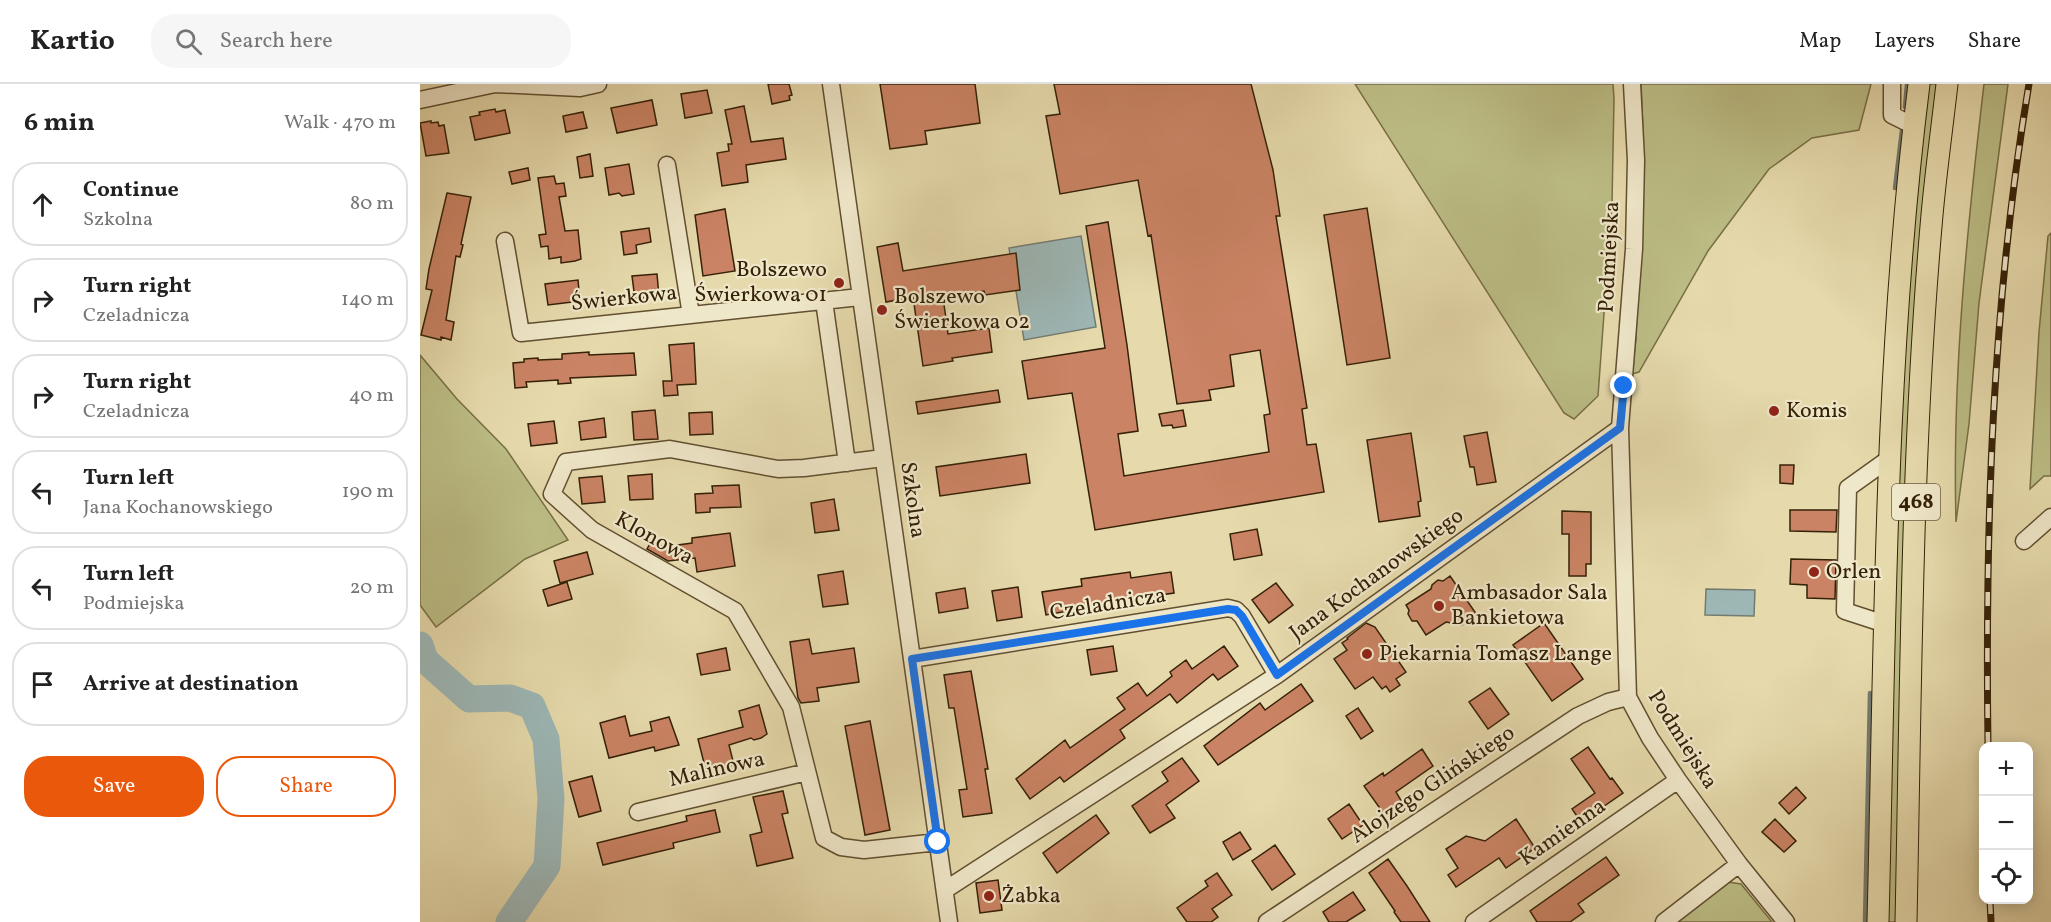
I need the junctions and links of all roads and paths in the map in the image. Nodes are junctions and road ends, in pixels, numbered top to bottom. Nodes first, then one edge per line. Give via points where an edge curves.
1 (598, 84) edge
2 (831, 84) edge
3 (1632, 84) edge
4 (1892, 84) edge
5 (1919, 84) edge
6 (1947, 84) edge
7 (420, 99) edge
8 (1914, 126) junction
9 (668, 165) dead end
10 (505, 241) dead end
11 (860, 297) junction
12 (824, 301) junction
13 (691, 315) junction
14 (1620, 428) junction
15 (884, 458) junction
16 (1890, 458) junction
17 (847, 464) junction
18 (2051, 517) edge
19 (2024, 541) dead end
20 (1885, 624) junction
21 (912, 659) junction
22 (1277, 675) junction
23 (1628, 697) junction
24 (807, 772) junction
25 (1678, 780) junction
26 (638, 812) dead end
27 (938, 842) junction
28 (1738, 864) junction
29 (945, 890) junction
30 (949, 922) edge
31 (1267, 922) edge
32 (1474, 922) edge
33 (1664, 922) edge
34 (1786, 922) edge
35 (1878, 922) edge
36 (1906, 922) edge

1 - 7 street via 580,88 495,84
2 - 11 street, Szkolna
3 - 14 street, Podmiejska via 1636,160 1634,249
4 - 8 street via 1892,115
5 - 8 main road, 468
6 - 36 main road, 468 via 1932,214 1916,479
8 - 16 main road, 468 via 1896,326
9 - 13 street
10 - 13 street, Świerkowa via 521,333
11 - 12 street, Świerkowa
11 - 15 street, Szkolna
12 - 13 street, Świerkowa
12 - 17 street
14 - 22 street, Jana Kochanowskiego
14 - 23 street, Podmiejska
15 - 17 street, Klonowa
15 - 21 street, Szkolna
16 - 20 main road, 468
16 - 20 street via 1848,488 1845,610
17 - 24 street, Klonowa via 778,469 670,449 566,462 552,494 592,530 735,611 791,708
18 - 19 street
20 - 35 main road, 468
21 - 22 street, Czeladnicza via 1228,609 1242,616
21 - 27 street, Szkolna
22 - 29 street, Jana Kochanowskiego
23 - 25 street, Podmiejska
23 - 31 street, Alojzego Glińskiego via 1578,716
24 - 26 street, Malinowa
24 - 27 street, Klonowa via 824,838 841,847 864,850
25 - 28 street, Podmiejska
25 - 32 street, Kamienna
27 - 29 street, Szkolna
28 - 33 street
28 - 34 street, Podmiejska
29 - 30 street, Szkolna

